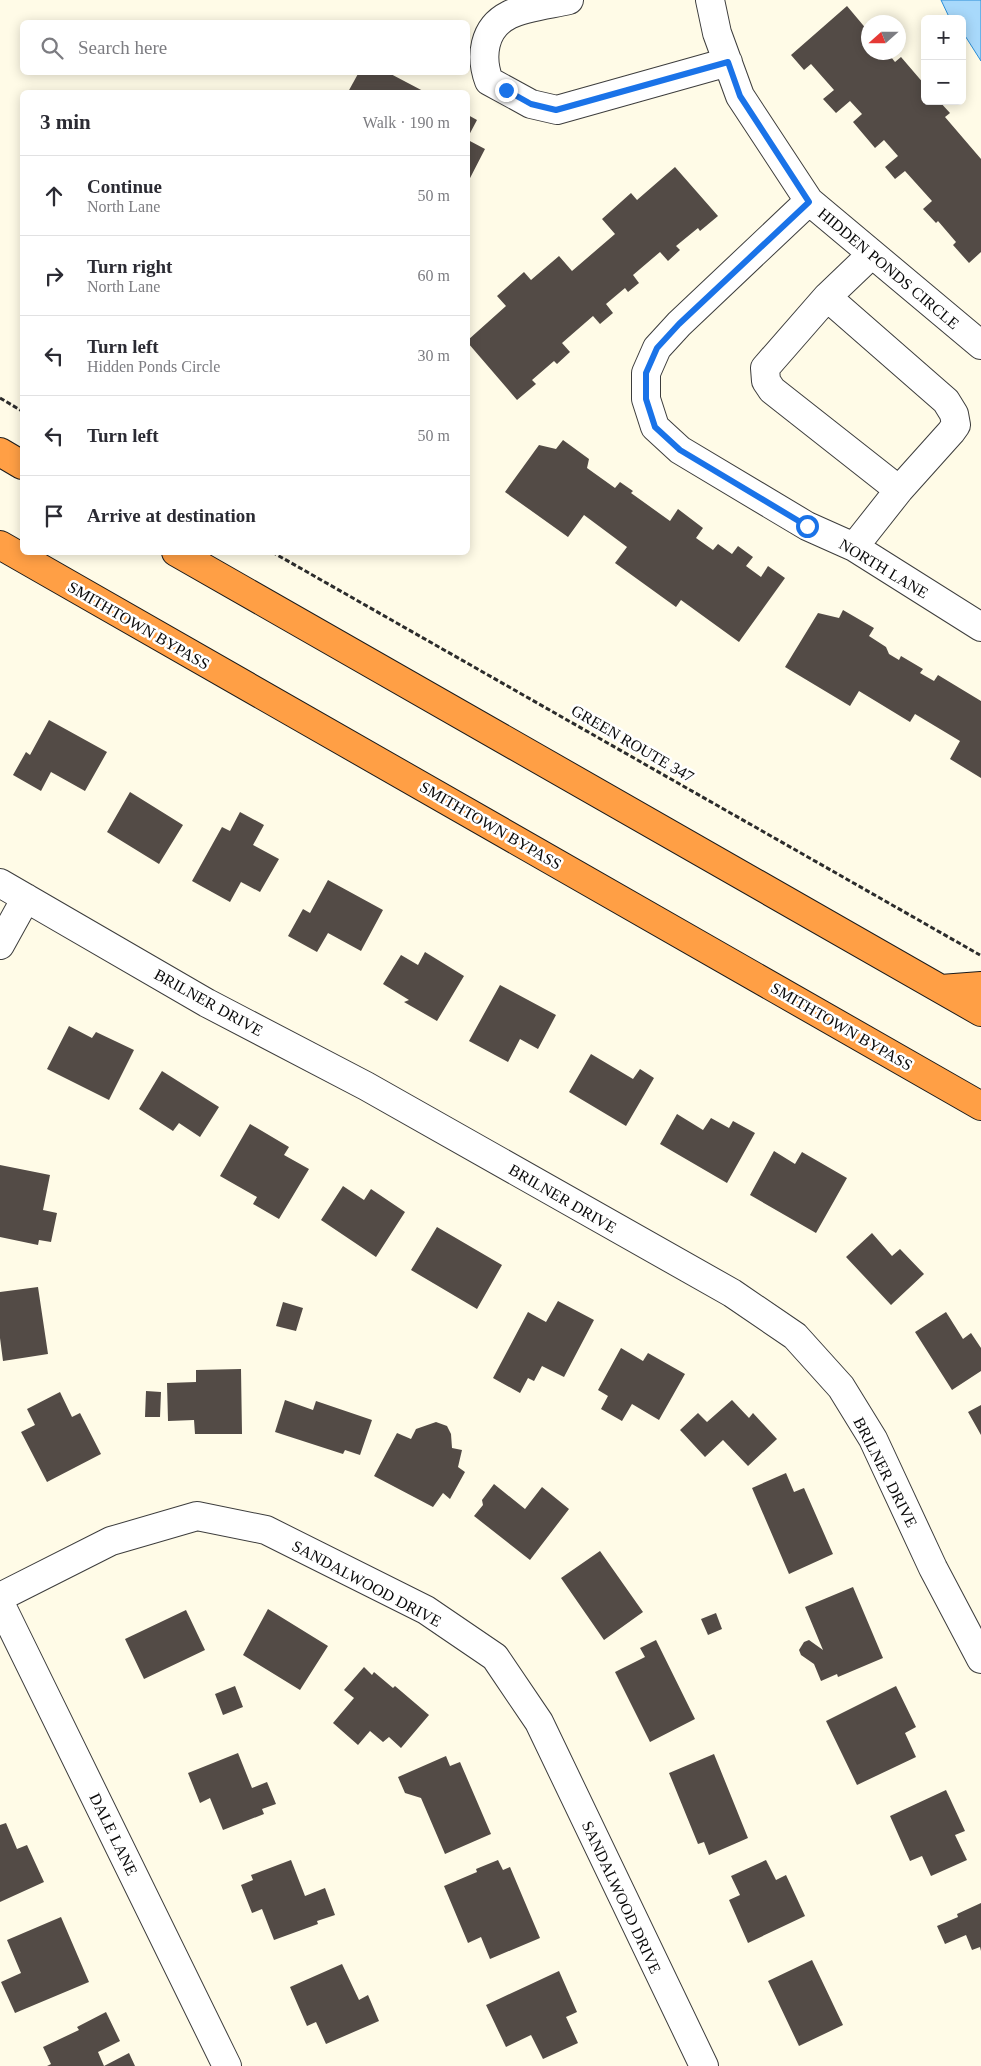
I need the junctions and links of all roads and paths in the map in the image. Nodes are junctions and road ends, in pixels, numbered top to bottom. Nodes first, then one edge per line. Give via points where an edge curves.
1 (569, 0) edge
2 (710, 0) edge
3 (728, 62) junction
4 (809, 202) junction
5 (872, 254) junction
6 (827, 297) junction
7 (981, 345) edge
8 (0, 398) edge
9 (20, 409) edge
10 (0, 452) edge
11 (20, 464) edge
12 (899, 490) junction
13 (0, 546) edge
14 (854, 547) junction
15 (181, 555) edge
16 (277, 555) edge
17 (981, 627) edge
18 (0, 883) edge
19 (26, 898) junction
20 (0, 945) edge
21 (981, 956) edge
22 (981, 986) edge
23 (940, 989) junction
24 (981, 1012) edge
25 (981, 1106) edge
26 (0, 1597) edge
27 (0, 1603) edge
28 (981, 1659) edge
29 (227, 2066) edge
30 (704, 2066) edge

1 - 3 street via 510,14 499,22 483,51 489,81 531,104 556,110
2 - 3 street, HIDDEN PONDS CIRCLE
3 - 4 street, HIDDEN PONDS CIRCLE via 740,96
4 - 5 street, HIDDEN PONDS CIRCLE
4 - 14 street, NORTH LANE via 657,348 646,373 646,399 655,427 680,450 807,526
5 - 6 street
5 - 7 street, HIDDEN PONDS CIRCLE
6 - 12 street via 946,401 954,414 956,425 951,432
6 - 12 street via 766,368 766,381 772,390
8 - 9 path
10 - 11 highway
12 - 14 street
13 - 25 highway, SMITHTOWN BYPASS
14 - 17 street, NORTH LANE
15 - 23 highway
16 - 21 path, GREEN ROUTE 347
18 - 19 street, BRILNER DRIVE
19 - 20 street
19 - 28 street, BRILNER DRIVE via 207,1003 366,1086 732,1293 795,1336 840,1387 873,1438 933,1568
22 - 23 highway
23 - 24 highway
26 - 30 street, SANDALWOOD DRIVE via 111,1541 196,1516 266,1530 426,1610 495,1657 539,1722
27 - 29 street, DALE LANE

